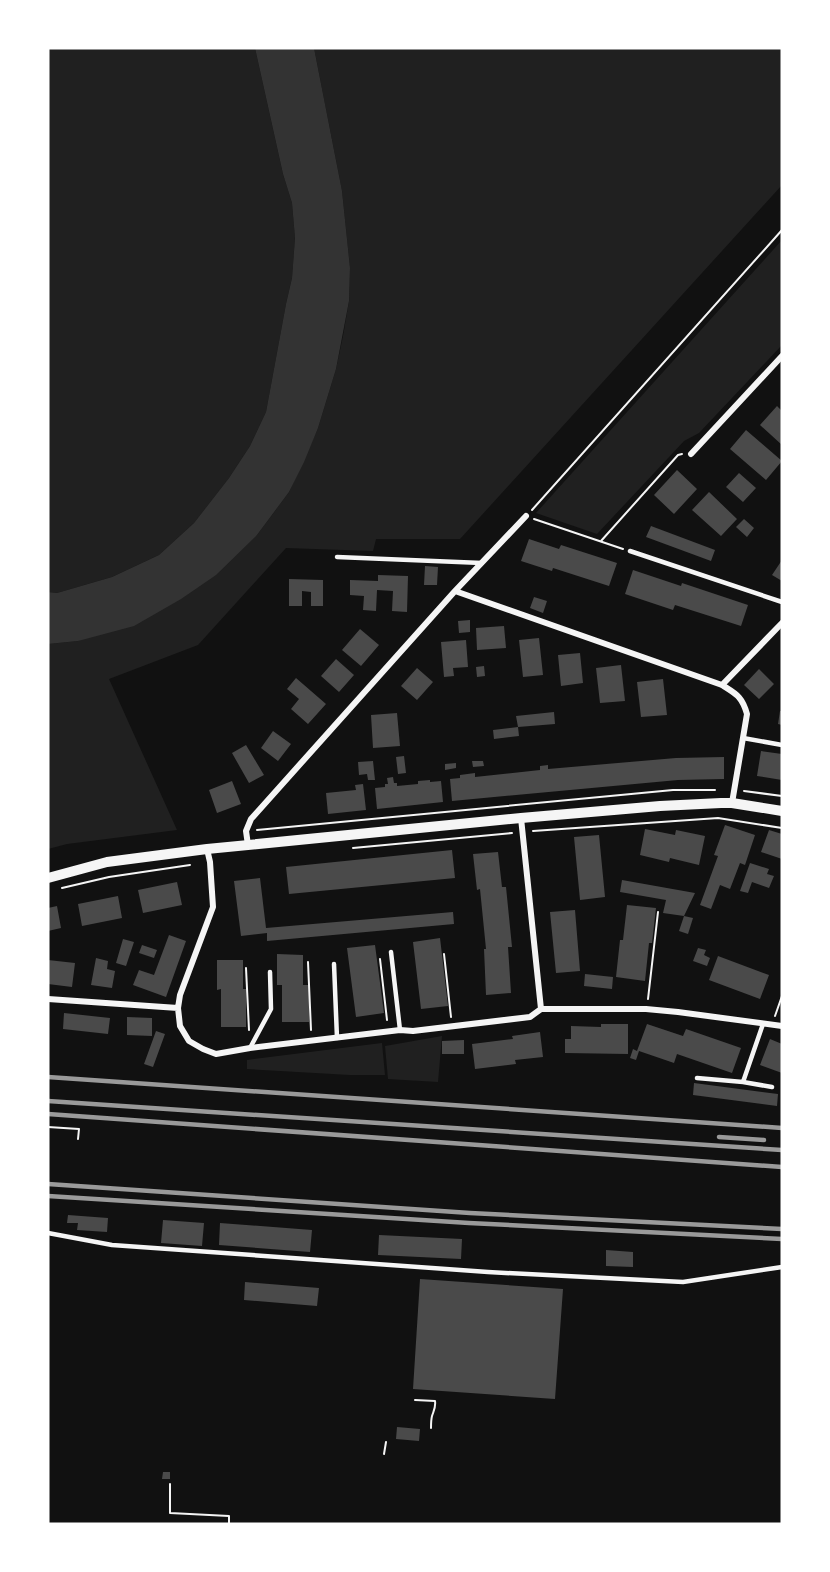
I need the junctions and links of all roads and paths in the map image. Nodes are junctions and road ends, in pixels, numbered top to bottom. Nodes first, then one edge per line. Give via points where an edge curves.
1 (782, 230) edge
2 (782, 356) edge
3 (691, 454) joint
4 (526, 516) junction
5 (601, 542) junction
6 (630, 551) joint
7 (338, 557) dead end
8 (482, 563) junction
9 (455, 591) junction
10 (782, 602) edge
11 (782, 623) edge
12 (722, 685) junction
13 (742, 738) junction
14 (782, 745) edge
15 (732, 803) junction
16 (782, 812) edge
17 (520, 818) junction
18 (782, 828) edge
19 (522, 832) junction
20 (248, 845) junction
21 (207, 849) junction
22 (344, 849) dead end
23 (189, 865) dead end
24 (48, 878) edge
25 (58, 889) dead end
26 (658, 912) dead end
27 (391, 952) dead end
28 (444, 954) dead end
29 (380, 959) dead end
30 (308, 962) dead end
31 (334, 964) dead end
32 (246, 968) dead end
33 (270, 972) dead end
34 (782, 996) edge
35 (48, 999) edge
36 (178, 1008) junction
37 (646, 1009) junction
38 (541, 1010) junction
39 (763, 1024) junction
40 (772, 1025) junction
41 (452, 1026) junction
42 (782, 1026) edge
43 (400, 1030) junction
44 (388, 1032) junction
45 (337, 1038) junction
46 (311, 1041) junction
47 (250, 1048) junction
48 (697, 1078) dead end
49 (743, 1082) junction
50 (772, 1087) dead end
51 (48, 1126) edge
52 (78, 1139) dead end
53 (48, 1233) edge
54 (782, 1267) edge
55 (415, 1400) dead end
56 (431, 1428) dead end
57 (386, 1442) dead end
58 (384, 1454) dead end
59 (170, 1484) dead end
60 (229, 1524) edge

1 - 4 path
2 - 3 street
3 - 5 path via 678,455
4 - 5 path
4 - 8 street
5 - 6 path
6 - 10 lane
7 - 8 lane
8 - 9 street
9 - 12 street
9 - 20 street via 250,819 246,831
11 - 12 street
12 - 13 street via 744,703 747,714
13 - 14 lane
13 - 15 street
15 - 16 street
15 - 17 street
17 - 19 street
17 - 20 street
18 - 19 path via 717,818
19 - 22 path
19 - 38 street
20 - 21 street
21 - 24 street via 107,862
21 - 36 street via 213,906
23 - 25 path
26 - 37 path
27 - 43 lane
28 - 41 path
29 - 44 path
30 - 46 path
31 - 45 lane
32 - 47 path
33 - 47 lane via 271,1009
34 - 40 path
35 - 36 street
36 - 47 street via 180,1026 189,1041 202,1049 216,1054
37 - 38 street
37 - 39 street
38 - 41 street via 530,1017
39 - 40 street
39 - 49 lane
40 - 42 street
41 - 43 street
43 - 44 street
44 - 45 street
45 - 46 street
46 - 47 street
48 - 49 lane
49 - 50 lane
51 - 52 path via 79,1129
53 - 54 lane via 112,1245 660,1281 692,1281
55 - 56 path via 435,1401
57 - 58 path
59 - 60 path via 170,1513 229,1516

